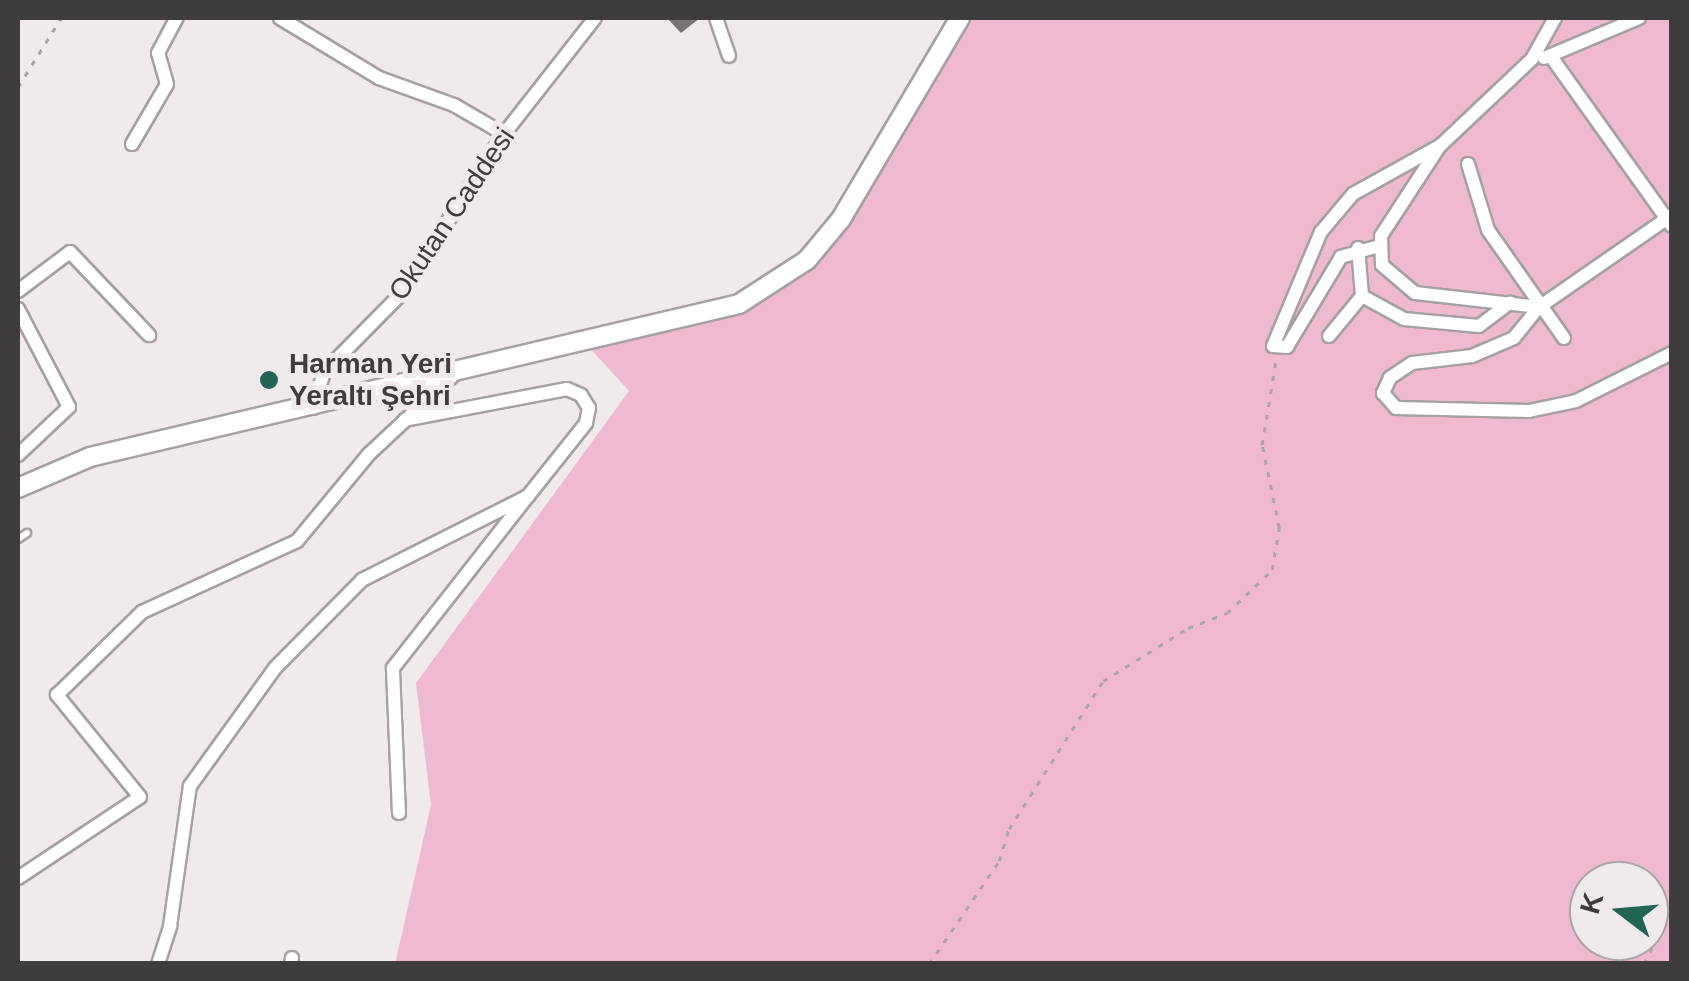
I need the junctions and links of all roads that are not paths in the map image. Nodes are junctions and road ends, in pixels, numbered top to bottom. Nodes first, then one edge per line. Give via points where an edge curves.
1 (177, 18) edge
2 (280, 18) edge
3 (595, 18) edge
4 (716, 18) edge
5 (960, 18) edge
6 (1555, 18) edge
7 (1639, 18) edge
8 (730, 56) dead end
9 (1532, 58) junction
10 (1552, 58) junction
11 (504, 134) junction
12 (132, 144) dead end
13 (1441, 145) junction
14 (1468, 164) dead end
15 (1670, 220) edge
16 (1378, 246) junction
17 (1358, 248) junction
18 (18, 291) edge
19 (1362, 296) junction
20 (1510, 303) junction
21 (1540, 307) junction
22 (18, 309) edge
23 (149, 336) dead end
24 (1329, 336) dead end
25 (1564, 338) dead end
26 (1672, 352) edge
27 (458, 371) junction
28 (313, 408) junction
29 (405, 420) junction
30 (18, 455) edge
31 (18, 488) edge
32 (528, 496) junction
33 (28, 533) dead end
34 (18, 539) edge
35 (399, 813) dead end
36 (18, 878) edge
37 (158, 964) edge

1 - 12 street via 158,53 167,84
2 - 11 street via 379,78 454,105
3 - 11 street, Okutan Caddesi
4 - 8 street
5 - 27 main road via 841,219 807,260 774,284 738,304
6 - 9 street
7 - 10 street
9 - 10 street
9 - 13 street
10 - 15 street
11 - 28 street, Okutan Caddesi via 401,294 324,372
13 - 16 street
13 - 17 street via 1353,194 1321,232 1272,337 1278,350 1287,347 1332,267
14 - 21 street via 1488,230
15 - 21 street
16 - 17 street
16 - 20 street via 1388,273 1415,293
17 - 19 street
18 - 23 street via 70,252
19 - 20 street via 1404,319 1441,326 1480,326
19 - 24 street
20 - 21 street
21 - 25 street
21 - 26 street via 1514,338 1472,356 1400,368 1384,398 1396,408 1528,411 1576,401
22 - 30 street via 69,407
27 - 28 main road
27 - 29 street
28 - 31 main road via 90,457
29 - 32 street via 559,390 581,394 589,408 586,423
29 - 36 street via 296,540 142,612 57,694 140,797
32 - 35 street via 393,668
32 - 37 street via 362,580 275,668 190,786 170,926
33 - 34 lane

